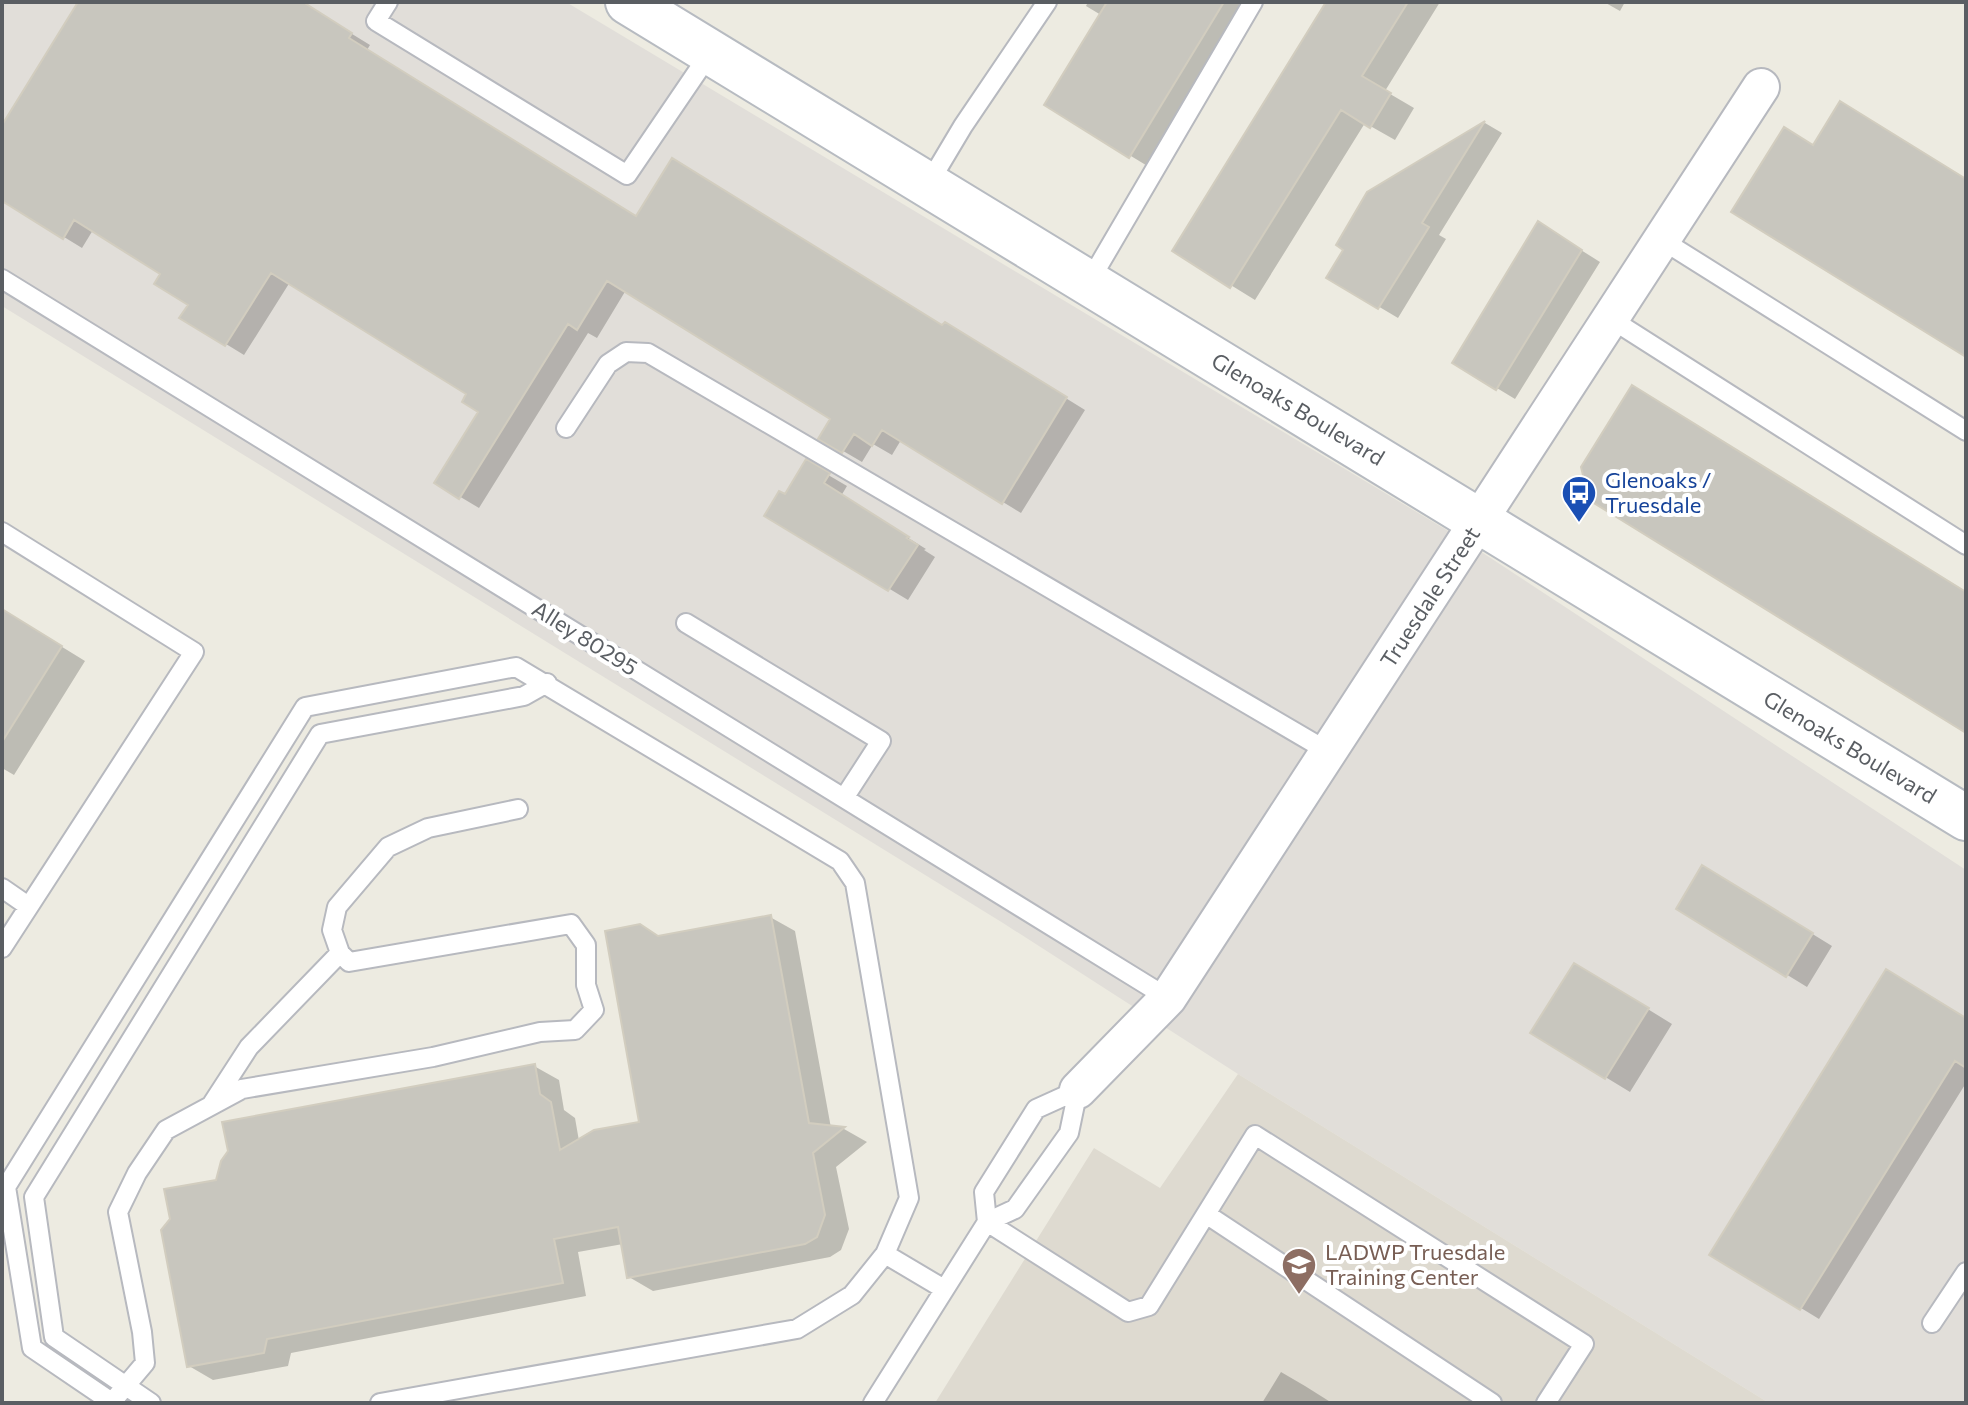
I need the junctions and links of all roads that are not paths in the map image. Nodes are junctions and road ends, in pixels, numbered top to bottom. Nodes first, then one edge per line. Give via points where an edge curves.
1 (388, 2) edge
2 (628, 2) edge
3 (1047, 2) edge
4 (1253, 2) edge
5 (710, 53) junction
6 (1761, 87) dead end
7 (929, 183) junction
8 (1662, 240) junction
9 (2, 279) edge
10 (1089, 282) junction
11 (1611, 319) junction
12 (566, 428) dead end
13 (1966, 431) edge
14 (1481, 520) junction
15 (2, 532) edge
16 (1966, 545) edge
17 (686, 623) dead end
18 (547, 683) junction
19 (1329, 752) junction
20 (844, 798) junction
21 (518, 809) dead end
22 (1966, 818) edge
23 (2, 888) edge
24 (28, 906) junction
25 (2, 948) edge
26 (340, 953) junction
27 (1168, 998) junction
28 (1078, 1090) junction
29 (210, 1106) junction
30 (1206, 1214) junction
31 (987, 1222) junction
32 (885, 1254) junction
33 (1966, 1272) edge
34 (944, 1289) junction
35 (1932, 1323) dead end
36 (125, 1385) junction
37 (113, 1403) edge
38 (151, 1403) edge
39 (380, 1403) edge
40 (873, 1403) edge
41 (1492, 1403) edge
42 (1546, 1403) edge

1 - 5 lane via 376,21 627,175
2 - 5 main road, Glenoaks Boulevard
3 - 7 lane
4 - 10 lane
5 - 7 main road, Glenoaks Boulevard
6 - 8 street, Truesdale Street
7 - 10 main road, Glenoaks Boulevard
8 - 11 street, Truesdale Street
8 - 13 lane
9 - 20 lane, Alley 80295
10 - 14 main road, Glenoaks Boulevard
11 - 14 street, Truesdale Street
11 - 16 lane
12 - 19 lane via 608,364 626,352 648,353
14 - 19 street, Truesdale Street
14 - 22 main road, Glenoaks Boulevard
15 - 24 lane via 194,652
17 - 20 lane via 881,741
18 - 32 lane via 840,861 855,883 909,1198
18 - 36 lane via 524,696 320,734 34,1197 54,1337
18 - 37 lane via 516,667 305,707 6,1187 32,1348
19 - 27 street, Truesdale Street
20 - 27 lane, Alley 80295
21 - 26 lane via 428,828 388,847 337,907 332,930
23 - 24 lane
24 - 25 lane
26 - 29 lane via 249,1047
26 - 29 lane via 349,962 571,924 586,945 586,985 594,1010 575,1030 540,1032 433,1057 242,1089
27 - 28 street, Truesdale Street
28 - 31 lane via 1069,1133 1015,1209
28 - 31 lane via 1036,1109 984,1192
29 - 36 lane via 166,1130 118,1212 145,1363
30 - 31 lane via 1149,1306 1128,1312
30 - 41 lane
30 - 42 lane via 1255,1135 1584,1344
31 - 34 lane
32 - 34 lane
32 - 39 lane via 852,1295 797,1329
33 - 35 lane
34 - 40 lane
36 - 37 lane
36 - 38 lane

